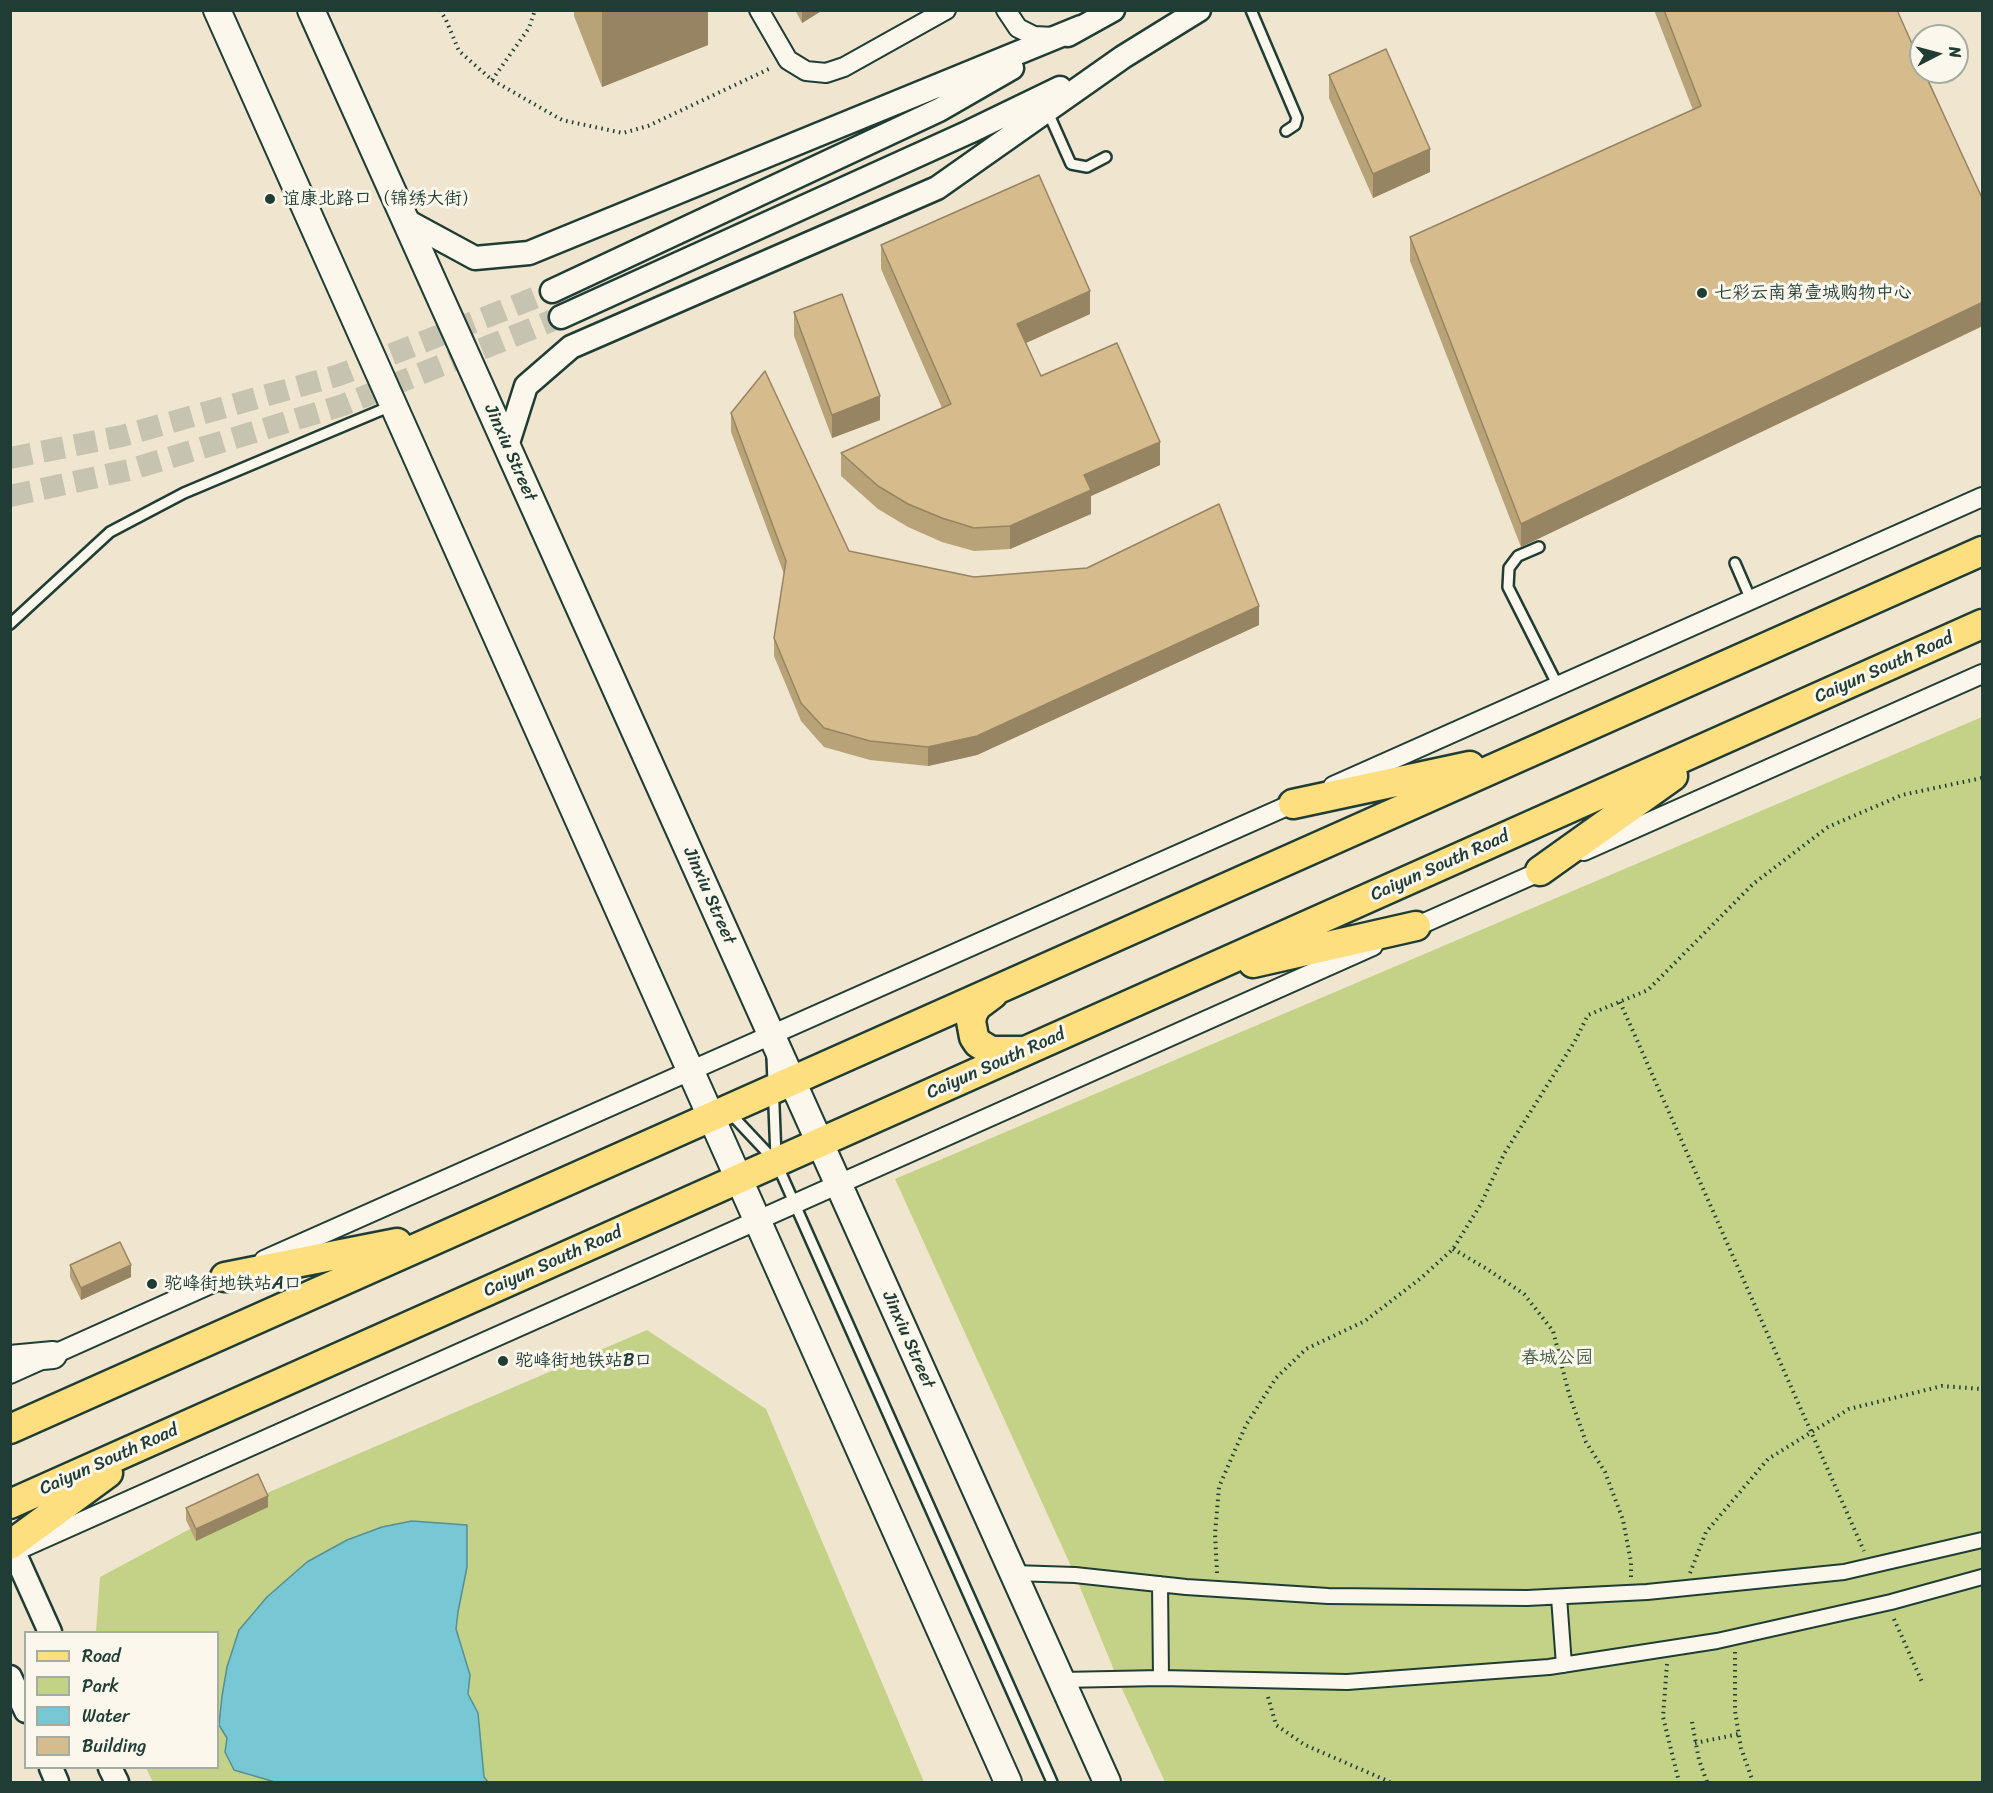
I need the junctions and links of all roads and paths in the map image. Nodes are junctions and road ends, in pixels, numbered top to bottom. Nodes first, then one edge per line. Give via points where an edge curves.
1 (217, 10) edge
2 (311, 10) edge
3 (440, 10) edge
4 (535, 10) edge
5 (759, 10) edge
6 (946, 10) edge
7 (1006, 10) edge
8 (1113, 10) edge
9 (1199, 10) edge
10 (1251, 10) edge
11 (1081, 27) junction
12 (1057, 38) junction
13 (1123, 57) junction
14 (788, 60) junction
15 (492, 80) junction
16 (1047, 110) junction
17 (1286, 131) dead end
18 (1106, 157) dead end
19 (405, 220) junction
20 (552, 291) tunnel mouth
21 (561, 317) tunnel mouth
22 (393, 405) junction
23 (507, 447) junction
24 (1983, 497) edge
25 (1539, 547) dead end
26 (1983, 551) edge
27 (1735, 563) dead end
28 (1751, 600) junction
29 (12, 621) edge
30 (1983, 624) edge
31 (1983, 674) edge
32 (1558, 686) junction
33 (1722, 741) junction
34 (1525, 755) junction
35 (1983, 778) edge
36 (1293, 804) junction
37 (1540, 871) junction
38 (1416, 926) junction
39 (1193, 977) junction
40 (1002, 988) junction
41 (1620, 1002) junction
42 (772, 1035) junction
43 (1027, 1051) junction
44 (689, 1072) junction
45 (782, 1085) junction
46 (717, 1106) junction
47 (820, 1143) junction
48 (776, 1162) junction
49 (738, 1179) junction
50 (838, 1184) junction
51 (794, 1203) junction
52 (757, 1220) junction
53 (449, 1232) junction
54 (1453, 1249) junction
55 (225, 1277) junction
56 (53, 1355) junction
57 (10, 1359) edge
58 (10, 1374) edge
59 (1983, 1389) edge
60 (10, 1429) edge
61 (1811, 1432) junction
62 (152, 1441) junction
63 (10, 1504) edge
64 (1983, 1540) edge
65 (12, 1550) edge
66 (1871, 1566) junction
67 (1013, 1573) junction
68 (1983, 1577) edge
69 (1160, 1584) junction
70 (1683, 1588) junction
71 (1217, 1589) junction
72 (1630, 1593) junction
73 (1559, 1597) junction
74 (1887, 1603) junction
75 (50, 1631) edge
76 (1737, 1636) junction
77 (1668, 1648) junction
78 (1564, 1665) junction
79 (10, 1677) edge
80 (1161, 1678) junction
81 (1061, 1680) junction
82 (1263, 1681) junction
83 (1923, 1683) dead end
84 (24, 1707) edge
85 (1692, 1722) dead end
86 (1739, 1734) junction
87 (1695, 1743) junction
88 (1008, 1782) edge
89 (1052, 1782) edge
90 (1107, 1782) edge
91 (1390, 1782) edge
92 (1679, 1782) edge
93 (1707, 1782) edge
94 (1753, 1782) edge

1 - 22 main road
2 - 19 main road, Jinxiu Street
3 - 15 path via 459,51
4 - 15 path via 529,28
5 - 14 street
6 - 14 street via 844,67 826,73 806,71
7 - 12 street via 1018,28 1034,36
8 - 11 street
9 - 13 street
10 - 17 lane via 1297,118
11 - 12 street
11 - 20 street via 939,110
12 - 19 street via 529,253 475,258
13 - 16 street
13 - 21 street via 969,132
14 - 15 path via 648,126 623,133 562,120
16 - 18 lane via 1071,164 1086,167
16 - 23 street via 937,188 571,347 526,386
19 - 23 main road, Jinxiu Street
22 - 29 lane via 184,493 111,532
22 - 44 main road
23 - 42 main road, Jinxiu Street
24 - 28 street
25 - 32 lane via 1518,556 1509,568 1508,587
26 - 34 main road
27 - 28 lane
28 - 32 street
30 - 33 main road, Caiyun South Road
31 - 37 street
32 - 36 street
33 - 37 main road
33 - 39 main road, Caiyun South Road
34 - 36 main road
34 - 40 main road
35 - 41 path via 1902,795 1828,827 1753,884 1648,990
36 - 42 street
37 - 38 street
38 - 39 main road
38 - 50 street
39 - 43 main road, Caiyun South Road
40 - 43 main road via 977,1006 971,1021 974,1037 991,1051
40 - 45 main road
41 - 54 path via 1588,1015 1504,1154 1481,1204
41 - 61 path
42 - 44 street
42 - 45 main road, Jinxiu Street
43 - 47 main road, Caiyun South Road
44 - 46 main road
44 - 55 street
45 - 46 main road
45 - 47 main road, Jinxiu Street
45 - 48 lane
46 - 48 lane
46 - 49 main road
46 - 53 main road
47 - 48 main road, Caiyun South Road
47 - 50 main road, Jinxiu Street
48 - 49 main road, Caiyun South Road
48 - 51 lane
49 - 52 main road
49 - 62 main road, Caiyun South Road
50 - 51 street
50 - 67 main road, Jinxiu Street
51 - 52 street
51 - 89 lane
52 - 65 street
52 - 88 main road
53 - 55 main road
53 - 60 main road
54 - 71 path via 1365,1321 1306,1349 1276,1377 1246,1425 1219,1487 1215,1534
54 - 72 path via 1524,1294 1553,1331 1586,1442 1605,1472 1623,1520 1631,1562
55 - 56 street
56 - 57 main road
56 - 58 street
59 - 61 path via 1942,1386 1849,1408
61 - 66 path
61 - 70 path via 1768,1459 1706,1532
62 - 63 main road, Caiyun South Road
62 - 65 main road
64 - 66 street
65 - 75 street
66 - 70 street
67 - 69 street
67 - 81 main road, Jinxiu Street
68 - 74 street
69 - 71 street
69 - 80 street
70 - 72 street
71 - 73 street via 1328,1596
72 - 73 street
73 - 78 street
74 - 76 street
74 - 83 path
76 - 77 street
76 - 86 path via 1734,1691
77 - 78 street
77 - 92 path via 1663,1717
78 - 82 street via 1347,1682
79 - 84 street
80 - 81 street
80 - 82 street
81 - 90 main road, Jinxiu Street
82 - 91 path via 1276,1725 1305,1745
85 - 87 path
86 - 87 path
86 - 94 path
87 - 93 path

